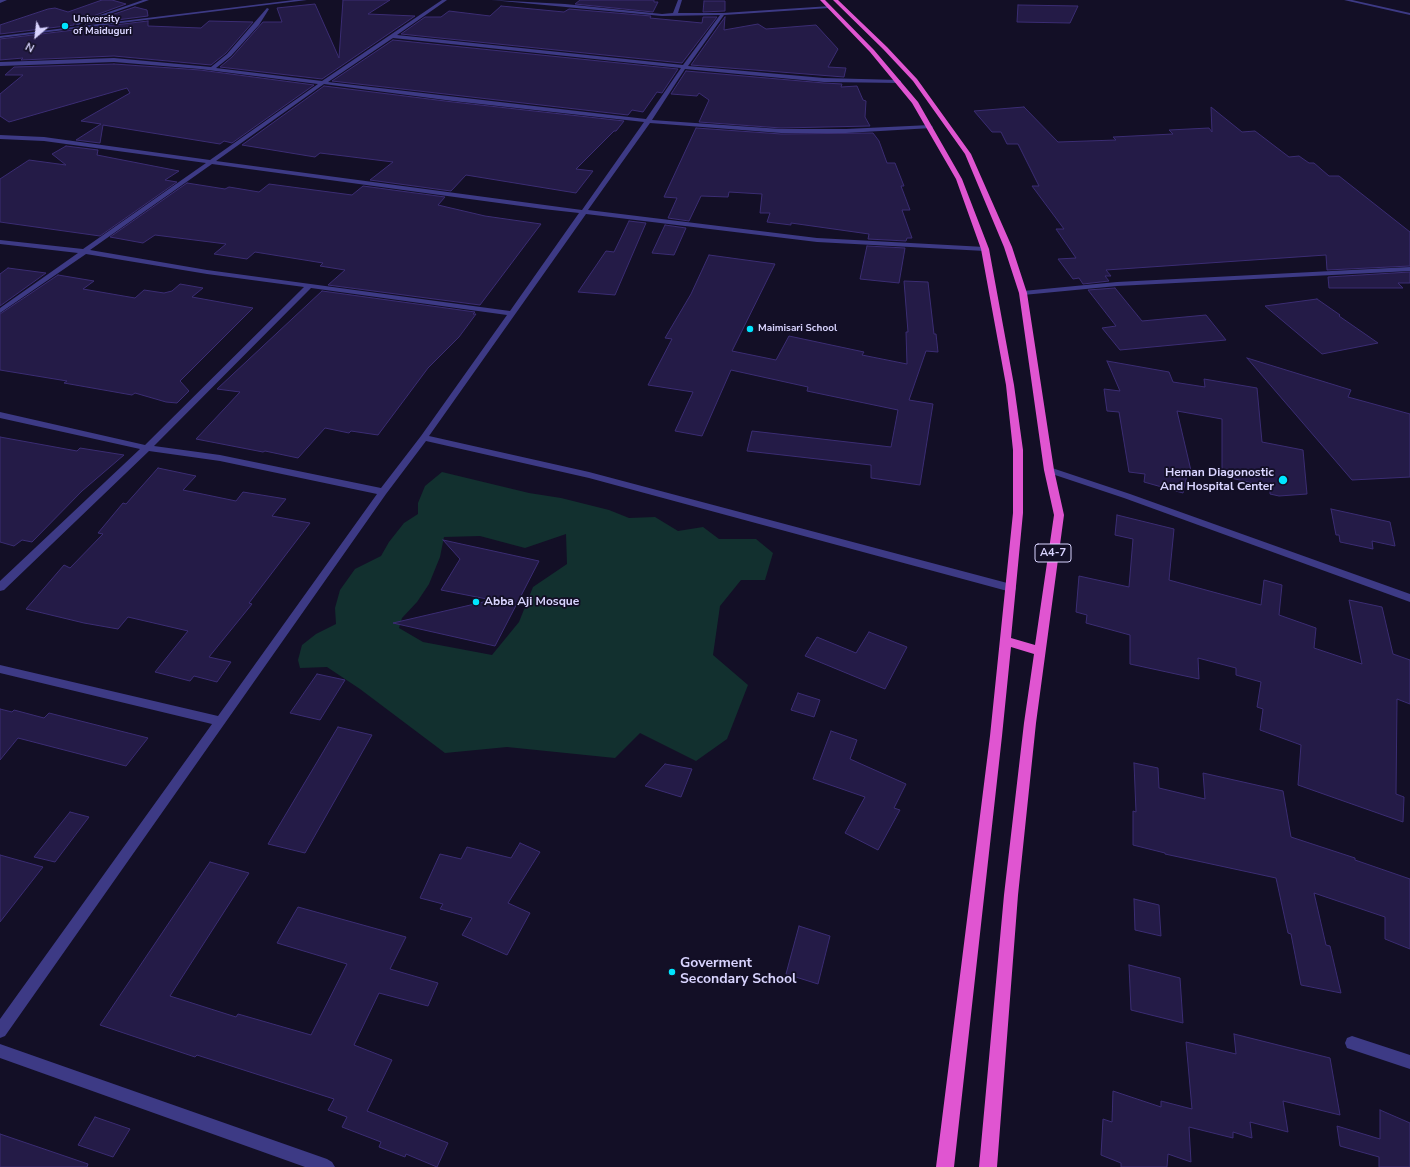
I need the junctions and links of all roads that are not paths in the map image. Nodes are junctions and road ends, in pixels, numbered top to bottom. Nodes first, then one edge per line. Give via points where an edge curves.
1 (5, 0) edge
2 (147, 0) edge
3 (305, 0) edge
4 (445, 0) edge
5 (493, 0) edge
6 (680, 0) edge
7 (1346, 0) edge
8 (0, 2) edge
9 (828, 2) edge
10 (266, 9) dead end
11 (723, 14) junction
12 (1410, 14) edge
13 (675, 15) junction
14 (58, 30) junction
15 (392, 36) junction
16 (0, 37) edge
17 (899, 62) junction
18 (0, 64) edge
19 (884, 64) junction
20 (684, 66) junction
21 (211, 69) junction
22 (900, 82) junction
23 (324, 83) junction
24 (648, 121) junction
25 (930, 127) junction
26 (0, 138) edge
27 (213, 161) junction
28 (583, 212) junction
29 (0, 242) edge
30 (985, 249) junction
31 (83, 251) junction
32 (1410, 269) edge
33 (309, 286) junction
34 (1023, 293) junction
35 (0, 310) edge
36 (511, 313) junction
37 (0, 415) edge
38 (424, 438) junction
39 (147, 448) junction
40 (1049, 470) junction
41 (383, 492) junction
42 (0, 587) edge
43 (1011, 588) junction
44 (1410, 598) edge
45 (1005, 641) junction
46 (1039, 651) junction
47 (0, 669) edge
48 (220, 721) junction
49 (0, 1031) edge
50 (1352, 1043) dead end
51 (0, 1051) edge
52 (1410, 1062) edge
53 (327, 1167) edge
54 (945, 1167) edge
55 (988, 1167) edge

1 - 8 street
2 - 14 street
3 - 14 street
4 - 15 street
5 - 13 street
6 - 13 street
7 - 12 street
9 - 11 street
9 - 17 highway, A4-7
9 - 19 highway
10 - 21 street via 257,24 229,55
11 - 13 street
11 - 20 street
14 - 16 street
15 - 20 street
15 - 23 street
17 - 19 highway
17 - 34 highway, A4-7 via 968,154 1008,247
18 - 21 street via 114,60
19 - 22 highway
20 - 22 street via 809,78
20 - 24 street
21 - 23 street
22 - 25 highway
23 - 24 street
23 - 27 street
24 - 25 street via 781,131
24 - 28 street
25 - 30 highway via 960,178
26 - 27 street via 44,139
27 - 28 street
27 - 31 street
28 - 30 street via 818,240
28 - 36 street
29 - 31 street
30 - 43 highway via 1010,385 1018,450 1018,513
31 - 33 street
31 - 35 street
32 - 34 street via 1117,284
33 - 36 street
33 - 39 street
34 - 40 highway, A4-7
36 - 38 street
37 - 39 street
38 - 41 street
38 - 43 street via 589,475
39 - 41 street via 220,458
39 - 42 street
40 - 44 street
40 - 46 highway, A4-7 via 1059,515
41 - 48 street
43 - 45 highway
45 - 46 highway
45 - 54 highway
46 - 55 highway, A4-7 via 1011,895
47 - 48 street
48 - 49 street
50 - 52 street
51 - 53 street

